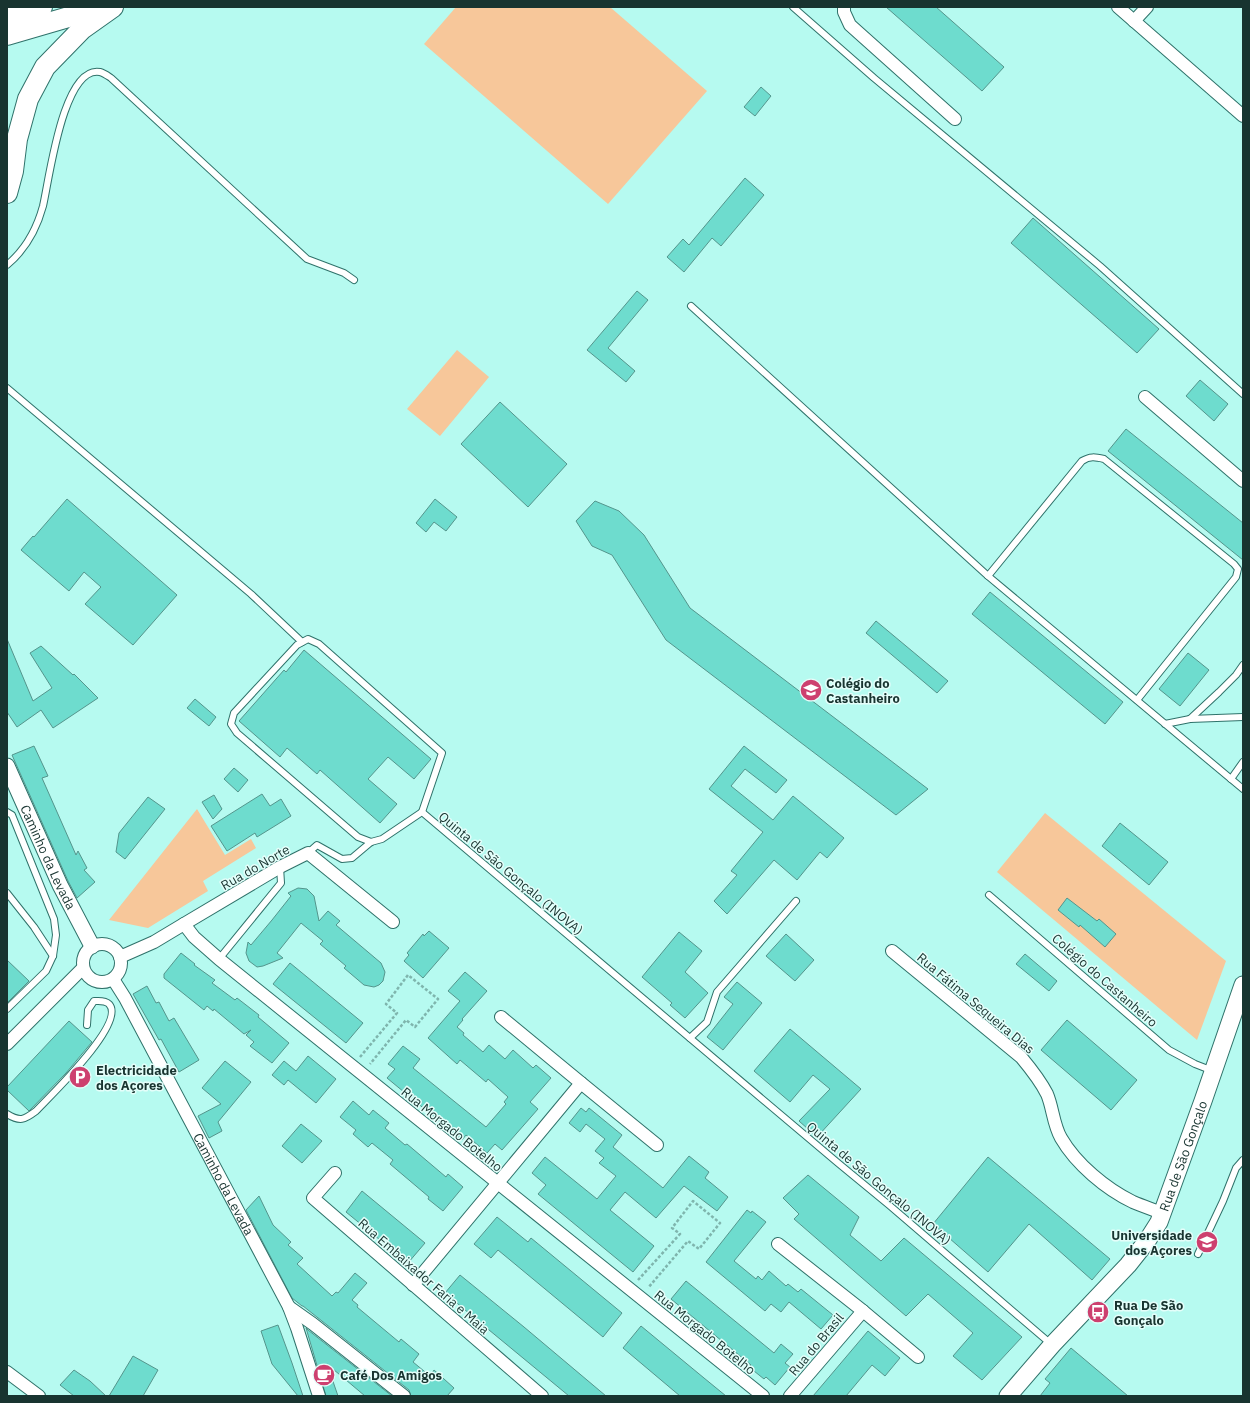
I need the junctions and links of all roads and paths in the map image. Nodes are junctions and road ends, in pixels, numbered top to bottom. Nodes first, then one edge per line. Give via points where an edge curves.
1 (42, 7) edge
2 (104, 7) edge
3 (113, 7) edge
4 (793, 7) edge
5 (844, 7) edge
6 (1118, 7) edge
7 (1147, 7) edge
8 (7, 16) edge
9 (1134, 21) junction
10 (7, 35) edge
11 (1243, 116) edge
12 (955, 118) dead end
13 (7, 193) edge
14 (7, 265) edge
15 (354, 280) dead end
16 (691, 306) dead end
17 (7, 388) edge
18 (1243, 394) edge
19 (1144, 397) dead end
20 (1243, 481) edge
21 (988, 576) junction
22 (302, 642) junction
23 (1243, 665) edge
24 (1241, 673) edge
25 (1137, 700) junction
26 (1243, 717) edge
27 (1190, 719) junction
28 (1165, 724) junction
29 (1243, 762) edge
30 (7, 766) edge
31 (1231, 779) junction
32 (1243, 788) edge
33 (7, 812) edge
34 (422, 812) junction
35 (371, 842) junction
36 (308, 853) junction
37 (280, 867) junction
38 (7, 893) edge
39 (989, 895) dead end
40 (796, 901) dead end
41 (393, 922) dead end
42 (184, 924) junction
43 (92, 946) junction
44 (892, 951) dead end
45 (53, 956) junction
46 (120, 957) junction
47 (219, 959) junction
48 (83, 968) junction
49 (113, 979) junction
50 (1243, 985) edge
51 (7, 1009) edge
52 (501, 1017) dead end
53 (87, 1025) dead end
54 (690, 1038) junction
55 (7, 1044) edge
56 (357, 1070) junction
57 (1214, 1071) junction
58 (581, 1083) junction
59 (7, 1114) edge
60 (657, 1145) dead end
61 (1243, 1160) edge
62 (334, 1174) dead end
63 (498, 1183) junction
64 (1162, 1213) junction
65 (778, 1244) dead end
66 (1198, 1254) dead end
67 (413, 1285) junction
68 (630, 1289) junction
69 (640, 1297) junction
70 (289, 1307) junction
71 (863, 1310) junction
72 (1052, 1345) junction
73 (918, 1357) dead end
74 (7, 1372) edge
75 (38, 1396) edge
76 (320, 1396) edge
77 (404, 1396) edge
78 (542, 1396) edge
79 (763, 1396) edge
80 (790, 1396) edge
81 (1008, 1396) edge

1 - 8 highway
2 - 10 highway
3 - 13 highway via 82,28 45,67 28,99 17,139
4 - 18 lane via 874,78 1100,266
5 - 12 street via 850,25
6 - 9 street
7 - 9 street
9 - 11 street
14 - 15 lane via 32,236 43,206 60,126 72,92 80,81 90,74 100,72 111,78 306,259 344,273
16 - 21 lane
17 - 22 lane via 251,594
19 - 20 street
21 - 25 lane
21 - 25 lane via 1082,461 1088,457 1104,460 1234,564 1238,569 1236,577
22 - 34 lane via 308,639 319,644 442,752
22 - 35 lane via 297,644 234,713 231,724 237,733 358,837
23 - 24 lane
24 - 27 lane
25 - 28 lane
26 - 27 lane
27 - 28 lane
28 - 31 lane
29 - 31 lane
30 - 43 street, Caminho da Levada via 60,885
31 - 32 lane
33 - 45 lane via 12,815 54,919 56,935
34 - 35 lane, Quinta de São Gonçalo (INOVA) via 382,838
34 - 54 lane, Quinta de São Gonçalo (INOVA)
35 - 36 lane, Quinta de São Gonçalo (INOVA) via 352,858 342,859 317,845
36 - 37 street, Rua do Norte
36 - 41 street, Rua do Norte
37 - 42 street, Rua do Norte
37 - 47 lane via 281,883
38 - 45 lane
39 - 57 lane, Colégio do Castanheiro via 1169,1050
40 - 54 lane via 717,992 707,1022
42 - 46 street via 154,942
42 - 47 street, Rua Morgado Botelho via 194,937
43 - 46 street via 108,945 114,948
43 - 48 street via 85,953
44 - 64 street, Rua Fátima Sequeira Dias via 1021,1056 1037,1076 1047,1095 1061,1137 1092,1174 1133,1202
45 - 51 lane via 46,971
46 - 49 street via 120,968
47 - 56 street, Rua Morgado Botelho
48 - 49 street via 88,977 98,982
48 - 55 street
49 - 70 street, Caminho da Levada
50 - 57 main road, Rua de São Gonçalo
52 - 58 street
53 - 59 lane via 88,1010 94,1001 109,1004 111,1018 94,1047 36,1111 25,1119 16,1120
54 - 72 lane, Quinta de São Gonçalo (INOVA)
56 - 56 path via 406,1020 416,1027 438,999 408,975 386,1004 397,1013
56 - 63 street, Rua Morgado Botelho
57 - 64 main road, Rua de São Gonçalo
58 - 60 street
58 - 63 street
61 - 66 lane via 1236,1168
62 - 67 street, Rua Embaixador Faria e Maia via 313,1198
63 - 67 street
63 - 68 street, Rua Morgado Botelho
64 - 72 main road, Rua de São Gonçalo via 1147,1241 1128,1265
65 - 71 street, Rua do Brasil
67 - 78 street, Rua Embaixador Faria e Maia
68 - 69 street, Rua Morgado Botelho
68 - 69 path via 680,1234 672,1228 693,1201 720,1223 699,1248 688,1241
69 - 79 street, Rua Morgado Botelho
70 - 76 street, Caminho da Levada
70 - 77 street
71 - 73 street, Rua do Brasil
71 - 80 street, Rua do Brasil
72 - 81 main road, Rua de São Gonçalo
74 - 75 street

